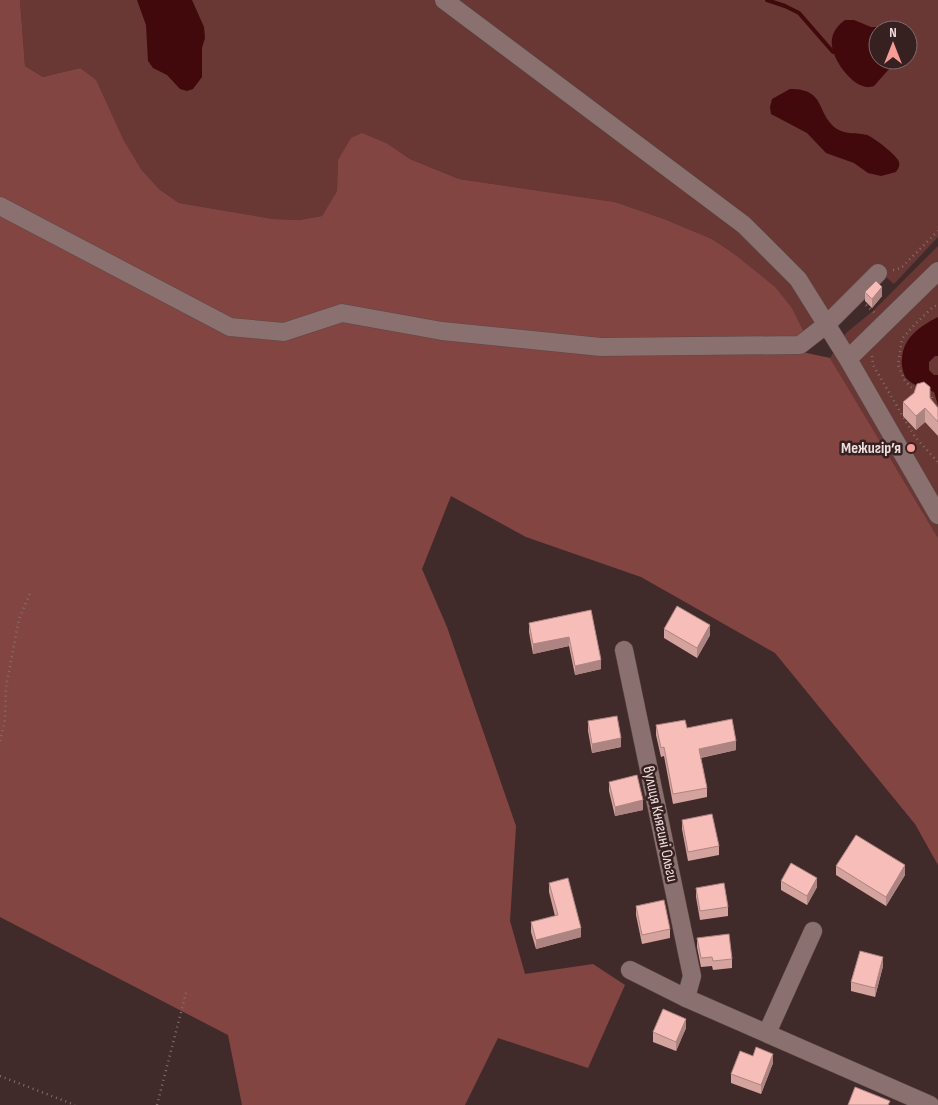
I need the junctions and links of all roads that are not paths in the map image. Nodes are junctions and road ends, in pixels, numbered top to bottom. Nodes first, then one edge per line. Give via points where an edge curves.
1 (444, 0) edge
2 (0, 206) edge
3 (938, 270) edge
4 (878, 273) road end
5 (826, 324) junction
6 (848, 359) junction
7 (938, 515) edge
8 (624, 650) dead end
9 (813, 931) dead end
10 (630, 970) dead end
11 (686, 998) junction
12 (767, 1033) junction
13 (930, 1105) edge

1 - 5 street via 744,224 798,279
2 - 5 street via 230,327 284,332 342,313 442,331 601,347 800,345
3 - 6 street
4 - 5 street
5 - 6 street
6 - 7 street
8 - 11 street, вулиця Княгині Ольги via 692,976
9 - 12 street
10 - 11 street
11 - 12 street
12 - 13 street

